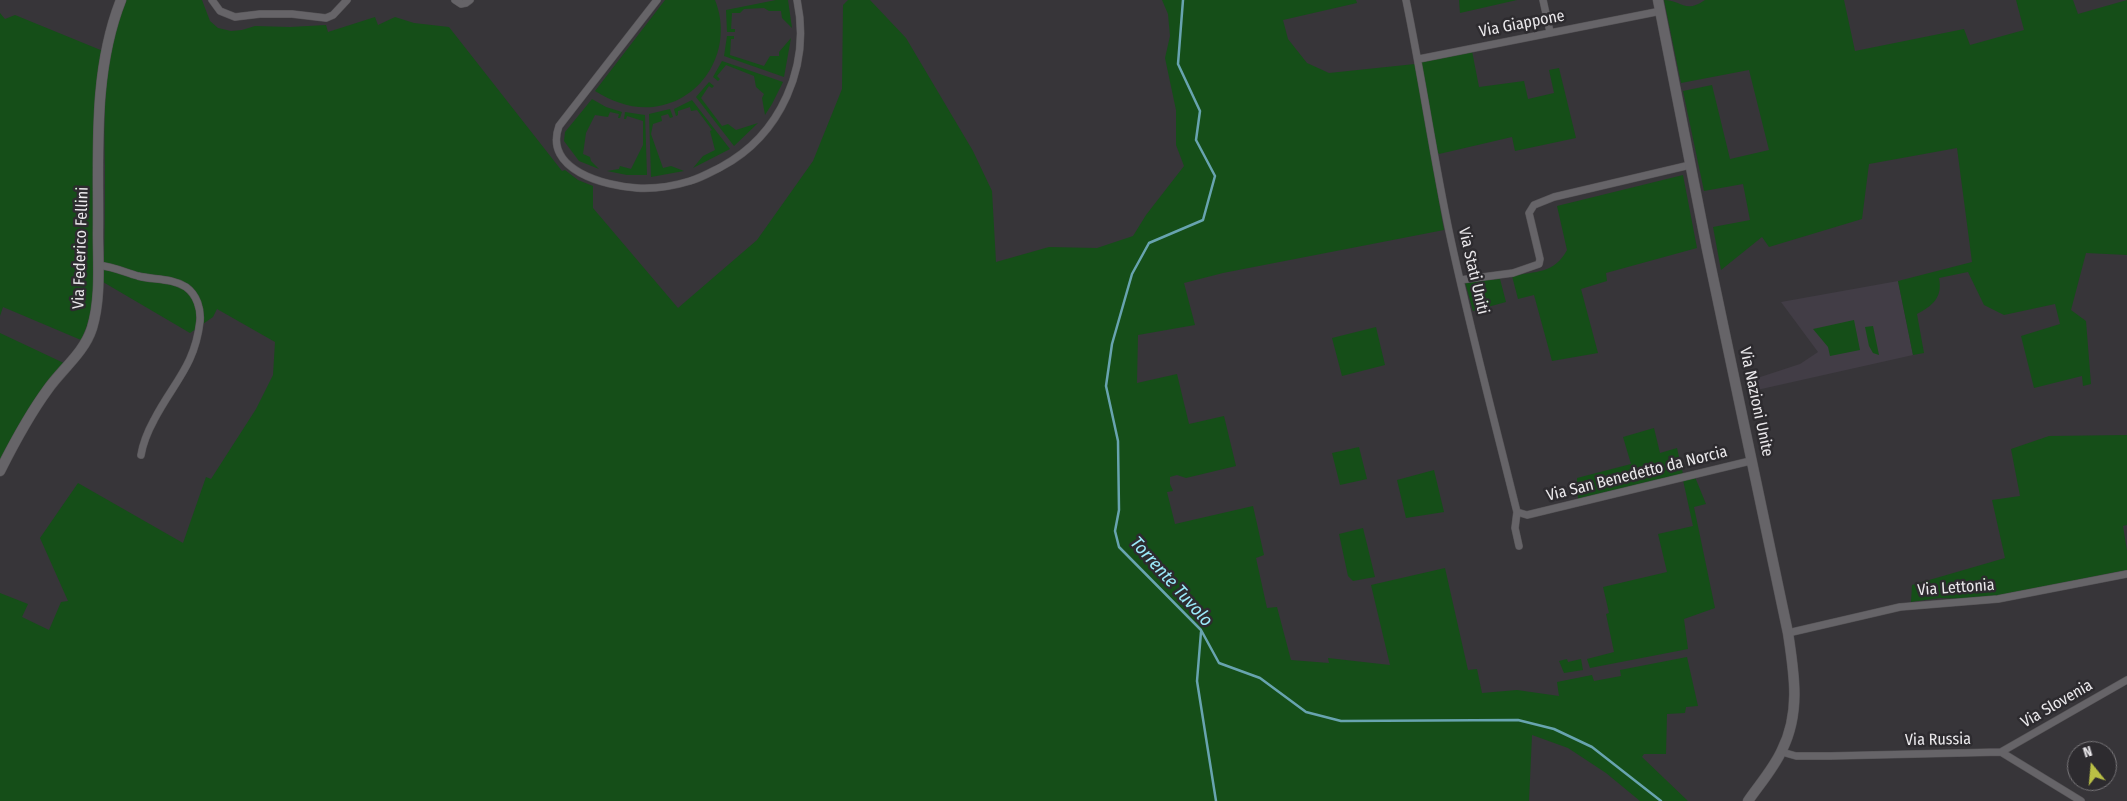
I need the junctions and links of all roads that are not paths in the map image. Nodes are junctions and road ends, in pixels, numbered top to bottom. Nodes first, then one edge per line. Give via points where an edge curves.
1 (121, 0) edge
2 (212, 0) edge
3 (347, 0) edge
4 (455, 0) edge
5 (470, 0) edge
6 (657, 0) edge
7 (797, 0) edge
8 (1406, 0) edge
9 (1543, 0) edge
10 (1658, 0) edge
11 (1661, 11) junction
12 (1550, 32) junction
13 (1419, 59) junction
14 (1690, 165) junction
15 (98, 265) junction
16 (1460, 280) junction
17 (141, 455) dead end
18 (1753, 462) junction
19 (0, 472) edge
20 (1517, 512) junction
21 (1527, 515) junction
22 (1515, 528) junction
23 (1519, 546) dead end
24 (2127, 574) edge
25 (1788, 633) junction
26 (2127, 680) edge
27 (1782, 752) junction
28 (2002, 752) junction
29 (1748, 801) edge
30 (2081, 801) edge

1 - 15 street, Via Federico Fellini via 104,64
2 - 3 street via 220,11 235,17 292,14 326,18
4 - 5 street via 461,4
6 - 7 street via 558,126 556,146 578,173 623,186 666,186 692,181 750,148 778,115 793,84 800,51
8 - 13 street, Via Stati Uniti
9 - 12 street
10 - 11 street, Via Nazioni Unite
11 - 12 street, Via Giappone
11 - 14 street, Via Nazioni Unite
12 - 13 street, Via Giappone
13 - 16 street, Via Stati Uniti via 1435,162
14 - 16 street via 1534,205 1529,213 1539,264 1513,273
14 - 18 street, Via Nazioni Unite
15 - 17 street via 176,282 188,288 200,312 195,351 154,418
15 - 19 street, Via Federico Fellini via 97,304 91,329 78,354 48,388 32,413
16 - 20 street, Via Stati Uniti
18 - 21 street, Via San Benedetto da Norcia
18 - 25 street, Via Nazioni Unite
20 - 21 street
20 - 22 street, Via Stati Uniti
21 - 22 street
22 - 23 street, Via Stati Uniti
24 - 25 street, Via Lettonia via 1998,600 1900,607
25 - 27 street, Via Nazioni Unite via 1795,707 1791,730
26 - 28 street, Via Slovenia
27 - 28 street, Via Russia via 1796,756
27 - 29 street, Via Nazioni Unite
28 - 30 street

